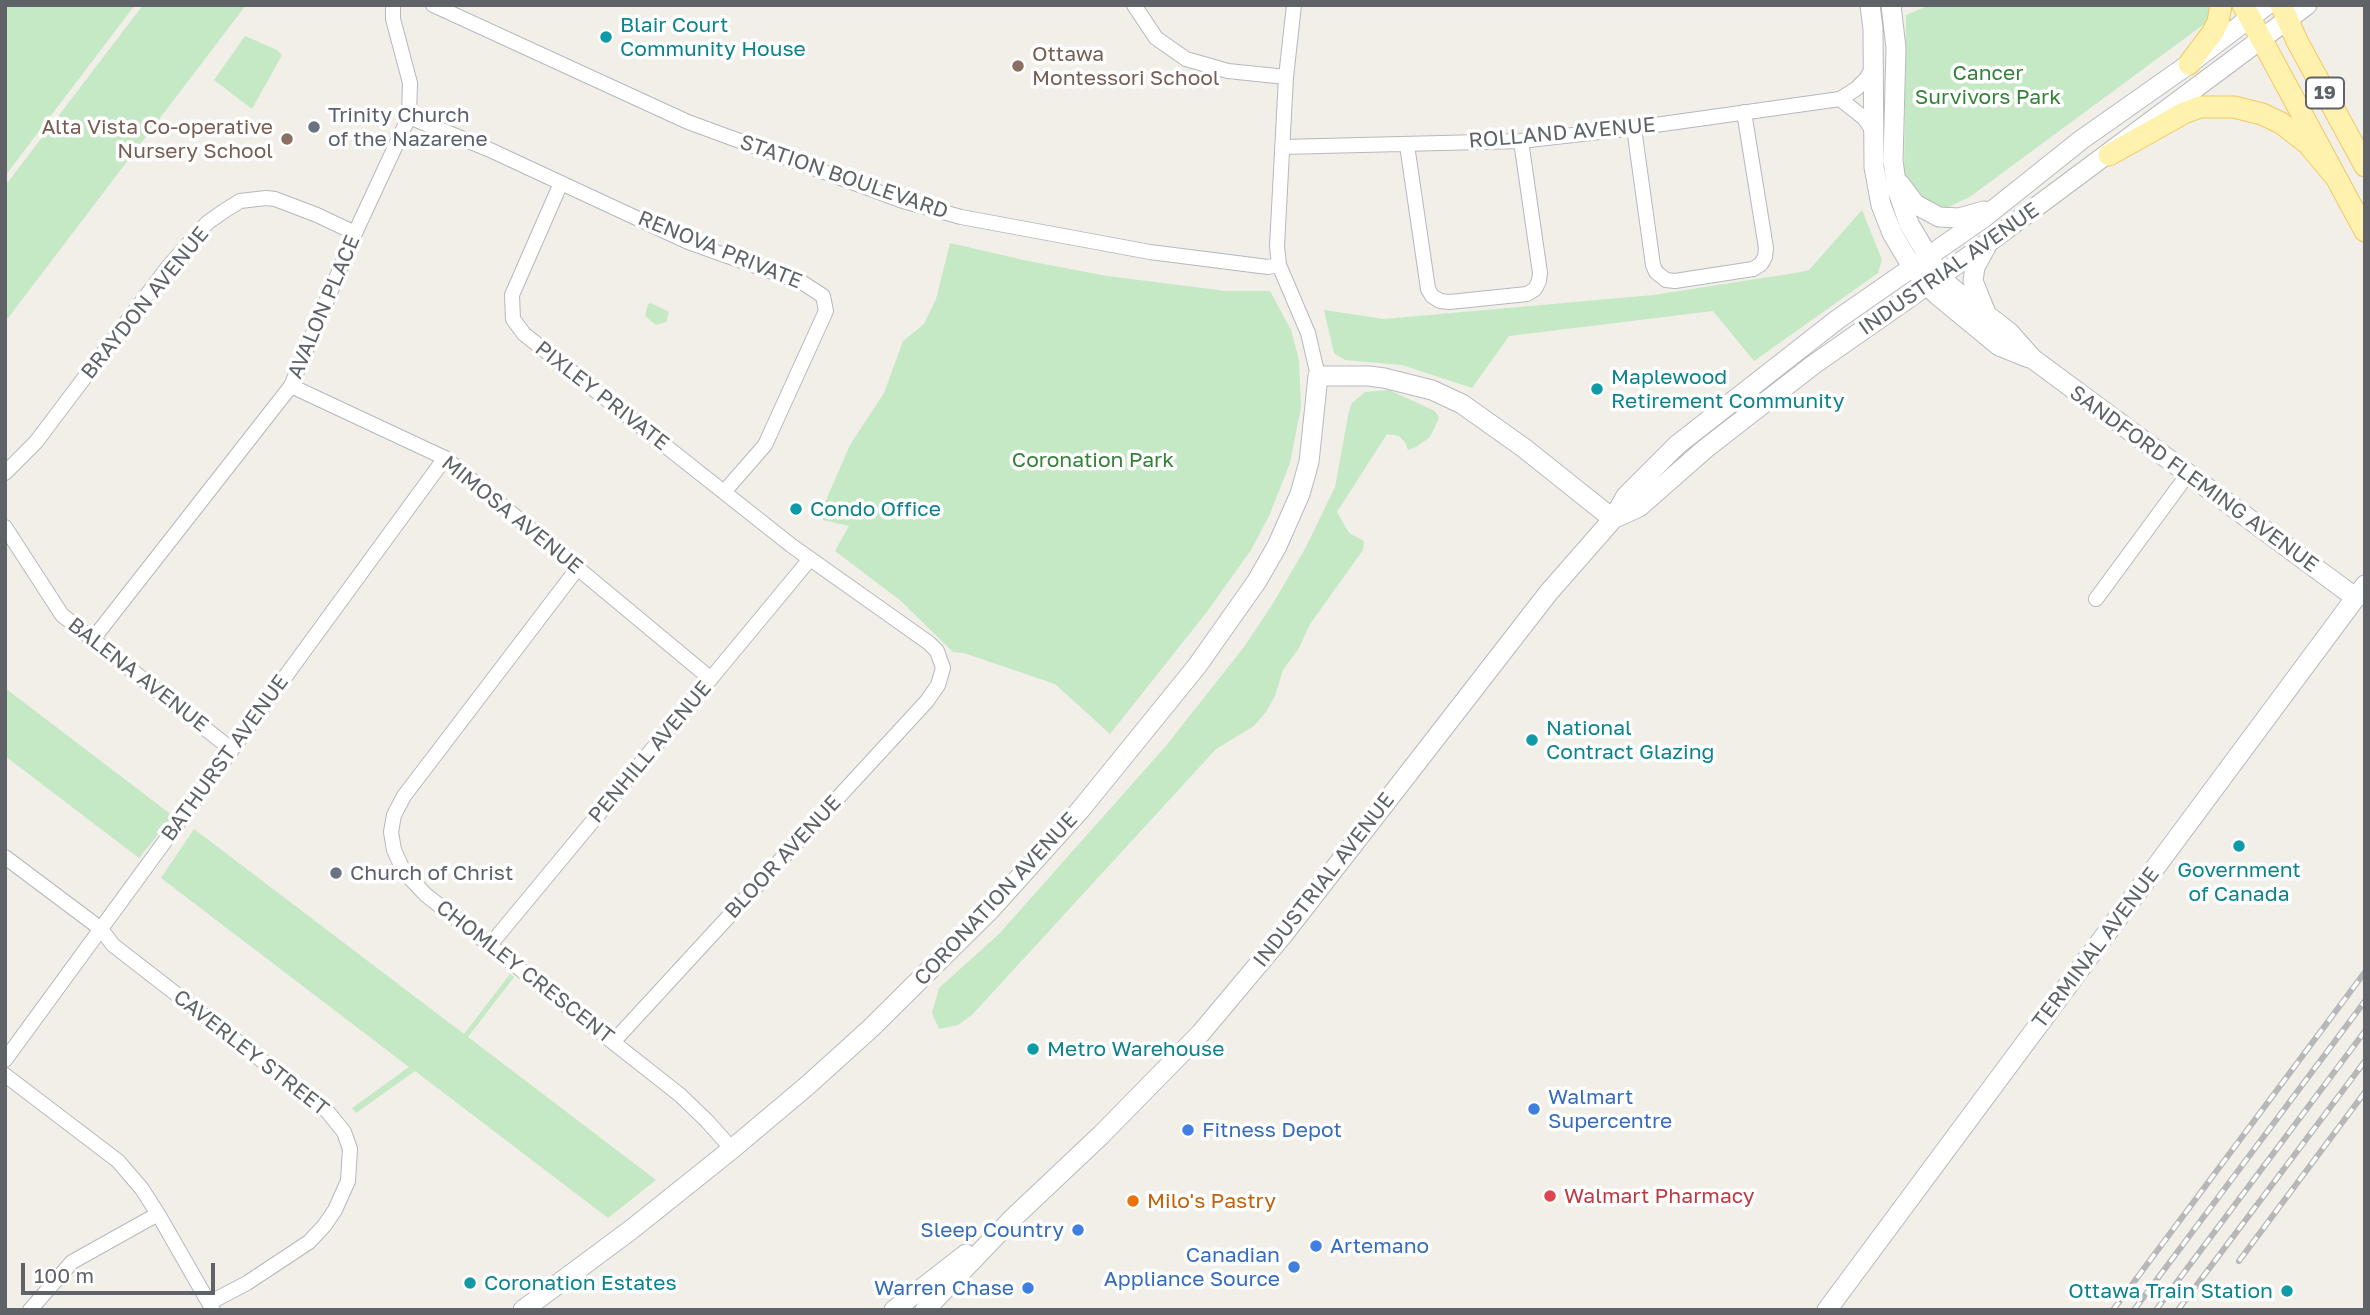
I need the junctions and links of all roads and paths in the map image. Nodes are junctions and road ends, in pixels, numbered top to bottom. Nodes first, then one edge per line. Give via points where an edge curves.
1 (393, 5) edge
2 (433, 5) edge
3 (1133, 5) edge
4 (1294, 5) edge
5 (1870, 5) edge
6 (1891, 5) edge
7 (2221, 5) edge
8 (2267, 5) edge
9 (2307, 5) edge
10 (2246, 12) edge
11 (2284, 12) edge
12 (2261, 39) junction
13 (2189, 64) junction
14 (1873, 66) junction
15 (1286, 77) junction
16 (1840, 99) junction
17 (1744, 112) junction
18 (409, 117) junction
19 (1634, 128) junction
20 (1874, 131) junction
21 (1521, 141) junction
22 (1407, 145) junction
23 (1282, 147) junction
24 (2109, 155) junction
25 (2365, 166) edge
26 (2333, 174) junction
27 (1894, 176) junction
28 (561, 183) junction
29 (2015, 193) junction
30 (2365, 231) edge
31 (355, 233) junction
32 (1989, 242) junction
33 (1920, 261) junction
34 (1279, 265) junction
35 (1933, 281) junction
36 (1986, 314) junction
37 (2033, 359) junction
38 (1318, 376) junction
39 (291, 386) junction
40 (445, 458) junction
41 (5, 473) edge
42 (2188, 474) junction
43 (723, 492) junction
44 (1613, 519) junction
45 (5, 527) edge
46 (810, 559) junction
47 (578, 569) junction
48 (2360, 592) edge
49 (2096, 599) dead end
50 (93, 639) junction
51 (943, 668) joint
52 (711, 679) junction
53 (231, 749) junction
54 (5, 857) edge
55 (100, 929) junction
56 (490, 945) junction
57 (614, 1041) junction
58 (5, 1060) edge
59 (5, 1075) edge
60 (732, 1149) junction
61 (158, 1214) junction
62 (1011, 1220) junction
63 (211, 1306) edge
64 (30, 1310) edge
65 (523, 1310) edge
66 (894, 1310) edge
67 (925, 1310) edge
68 (1827, 1310) edge

1 - 18 street, AVALON PLACE via 410,83
2 - 34 street, STATION BOULEVARD via 688,122 903,201 961,217 1150,252
3 - 15 street via 1156,37 1186,59 1228,71
4 - 15 street
5 - 14 street
6 - 27 street via 1896,48
7 - 13 main road via 2213,32
8 - 10 street, INDUSTRIAL AVENUE
9 - 11 street
10 - 12 main road, 19
10 - 13 street, INDUSTRIAL AVENUE
11 - 12 street, INDUSTRIAL AVENUE
11 - 25 main road, 19
12 - 24 street, INDUSTRIAL AVENUE
12 - 26 main road, 19
13 - 29 street, INDUSTRIAL AVENUE
14 - 16 street via 1866,79
14 - 20 street
15 - 23 street
16 - 17 street, ROLLAND AVENUE
16 - 20 street
17 - 19 street, ROLLAND AVENUE
17 - 19 street via 1765,257 1753,269 1675,281 1656,272 1653,265
18 - 28 street, RENOVA PRIVATE
18 - 31 street, AVALON PLACE
19 - 21 street, ROLLAND AVENUE
20 - 33 street via 1881,205 1892,233
21 - 22 street, ROLLAND AVENUE
21 - 22 street via 1539,281 1527,294 1450,302 1440,301 1428,289
22 - 23 street, ROLLAND AVENUE
23 - 34 street
24 - 26 main road via 2184,113 2200,107 2234,107 2262,114 2288,128
24 - 32 street, INDUSTRIAL AVENUE
26 - 30 main road, 19
27 - 29 street via 1915,204 1948,218 1969,217
27 - 33 street
28 - 43 street, PIXLEY PRIVATE via 512,295 513,319 524,334
28 - 43 street, RENOVA PRIVATE via 688,242 803,283 823,296 826,311 765,445
29 - 33 street, INDUSTRIAL AVENUE
31 - 39 street, AVALON PLACE
31 - 41 street, BRAYDON AVENUE via 275,199 240,201 224,211 207,223 168,267 36,442
32 - 35 street, INDUSTRIAL AVENUE
32 - 36 street via 1978,258 1973,281
33 - 35 street
33 - 44 street, INDUSTRIAL AVENUE via 1677,445 1626,496
34 - 38 street via 1308,332
35 - 36 street, SANDFORD FLEMING AVENUE via 1952,288
35 - 37 street, SANDFORD FLEMING AVENUE via 1999,346
35 - 44 street, INDUSTRIAL AVENUE via 1799,376 1705,449 1640,508
36 - 37 street, SANDFORD FLEMING AVENUE
37 - 42 street, SANDFORD FLEMING AVENUE
38 - 44 street via 1384,378 1432,390 1462,404
38 - 60 street, CORONATION AVENUE via 1312,445 1293,510 1257,581 1197,666 1081,810 991,909 871,1028
39 - 40 street, MIMOSA AVENUE
39 - 50 street, AVALON PLACE
40 - 47 street, MIMOSA AVENUE
40 - 53 street, BATHURST AVENUE
42 - 48 street, SANDFORD FLEMING AVENUE
42 - 49 street
43 - 46 street, PIXLEY PRIVATE
44 - 62 street, INDUSTRIAL AVENUE via 1535,609 1289,927 1200,1034
45 - 50 street, BALENA AVENUE via 62,615
46 - 51 street, PIXLEY PRIVATE via 929,643
46 - 52 street, PENHILL AVENUE
47 - 52 street, MIMOSA AVENUE
47 - 56 street, CHOMLEY CRESCENT via 394,815 394,850 404,872
48 - 68 street, TERMINAL AVENUE
50 - 53 street, BALENA AVENUE
51 - 57 street, BLOOR AVENUE via 927,701
52 - 56 street, PENHILL AVENUE
53 - 55 street, BATHURST AVENUE
54 - 55 street, CAVERLEY STREET
55 - 58 street, BATHURST AVENUE
55 - 63 street, CAVERLEY STREET via 113,945 327,1111 338,1122 350,1149 348,1181 335,1210 309,1242
56 - 57 street, CHOMLEY CRESCENT
57 - 60 street, CHOMLEY CRESCENT via 680,1095
59 - 61 street via 118,1161
60 - 65 street, CORONATION AVENUE
61 - 63 street
61 - 64 street via 72,1262
62 - 66 street, INDUSTRIAL AVENUE
62 - 67 street, INDUSTRIAL AVENUE

